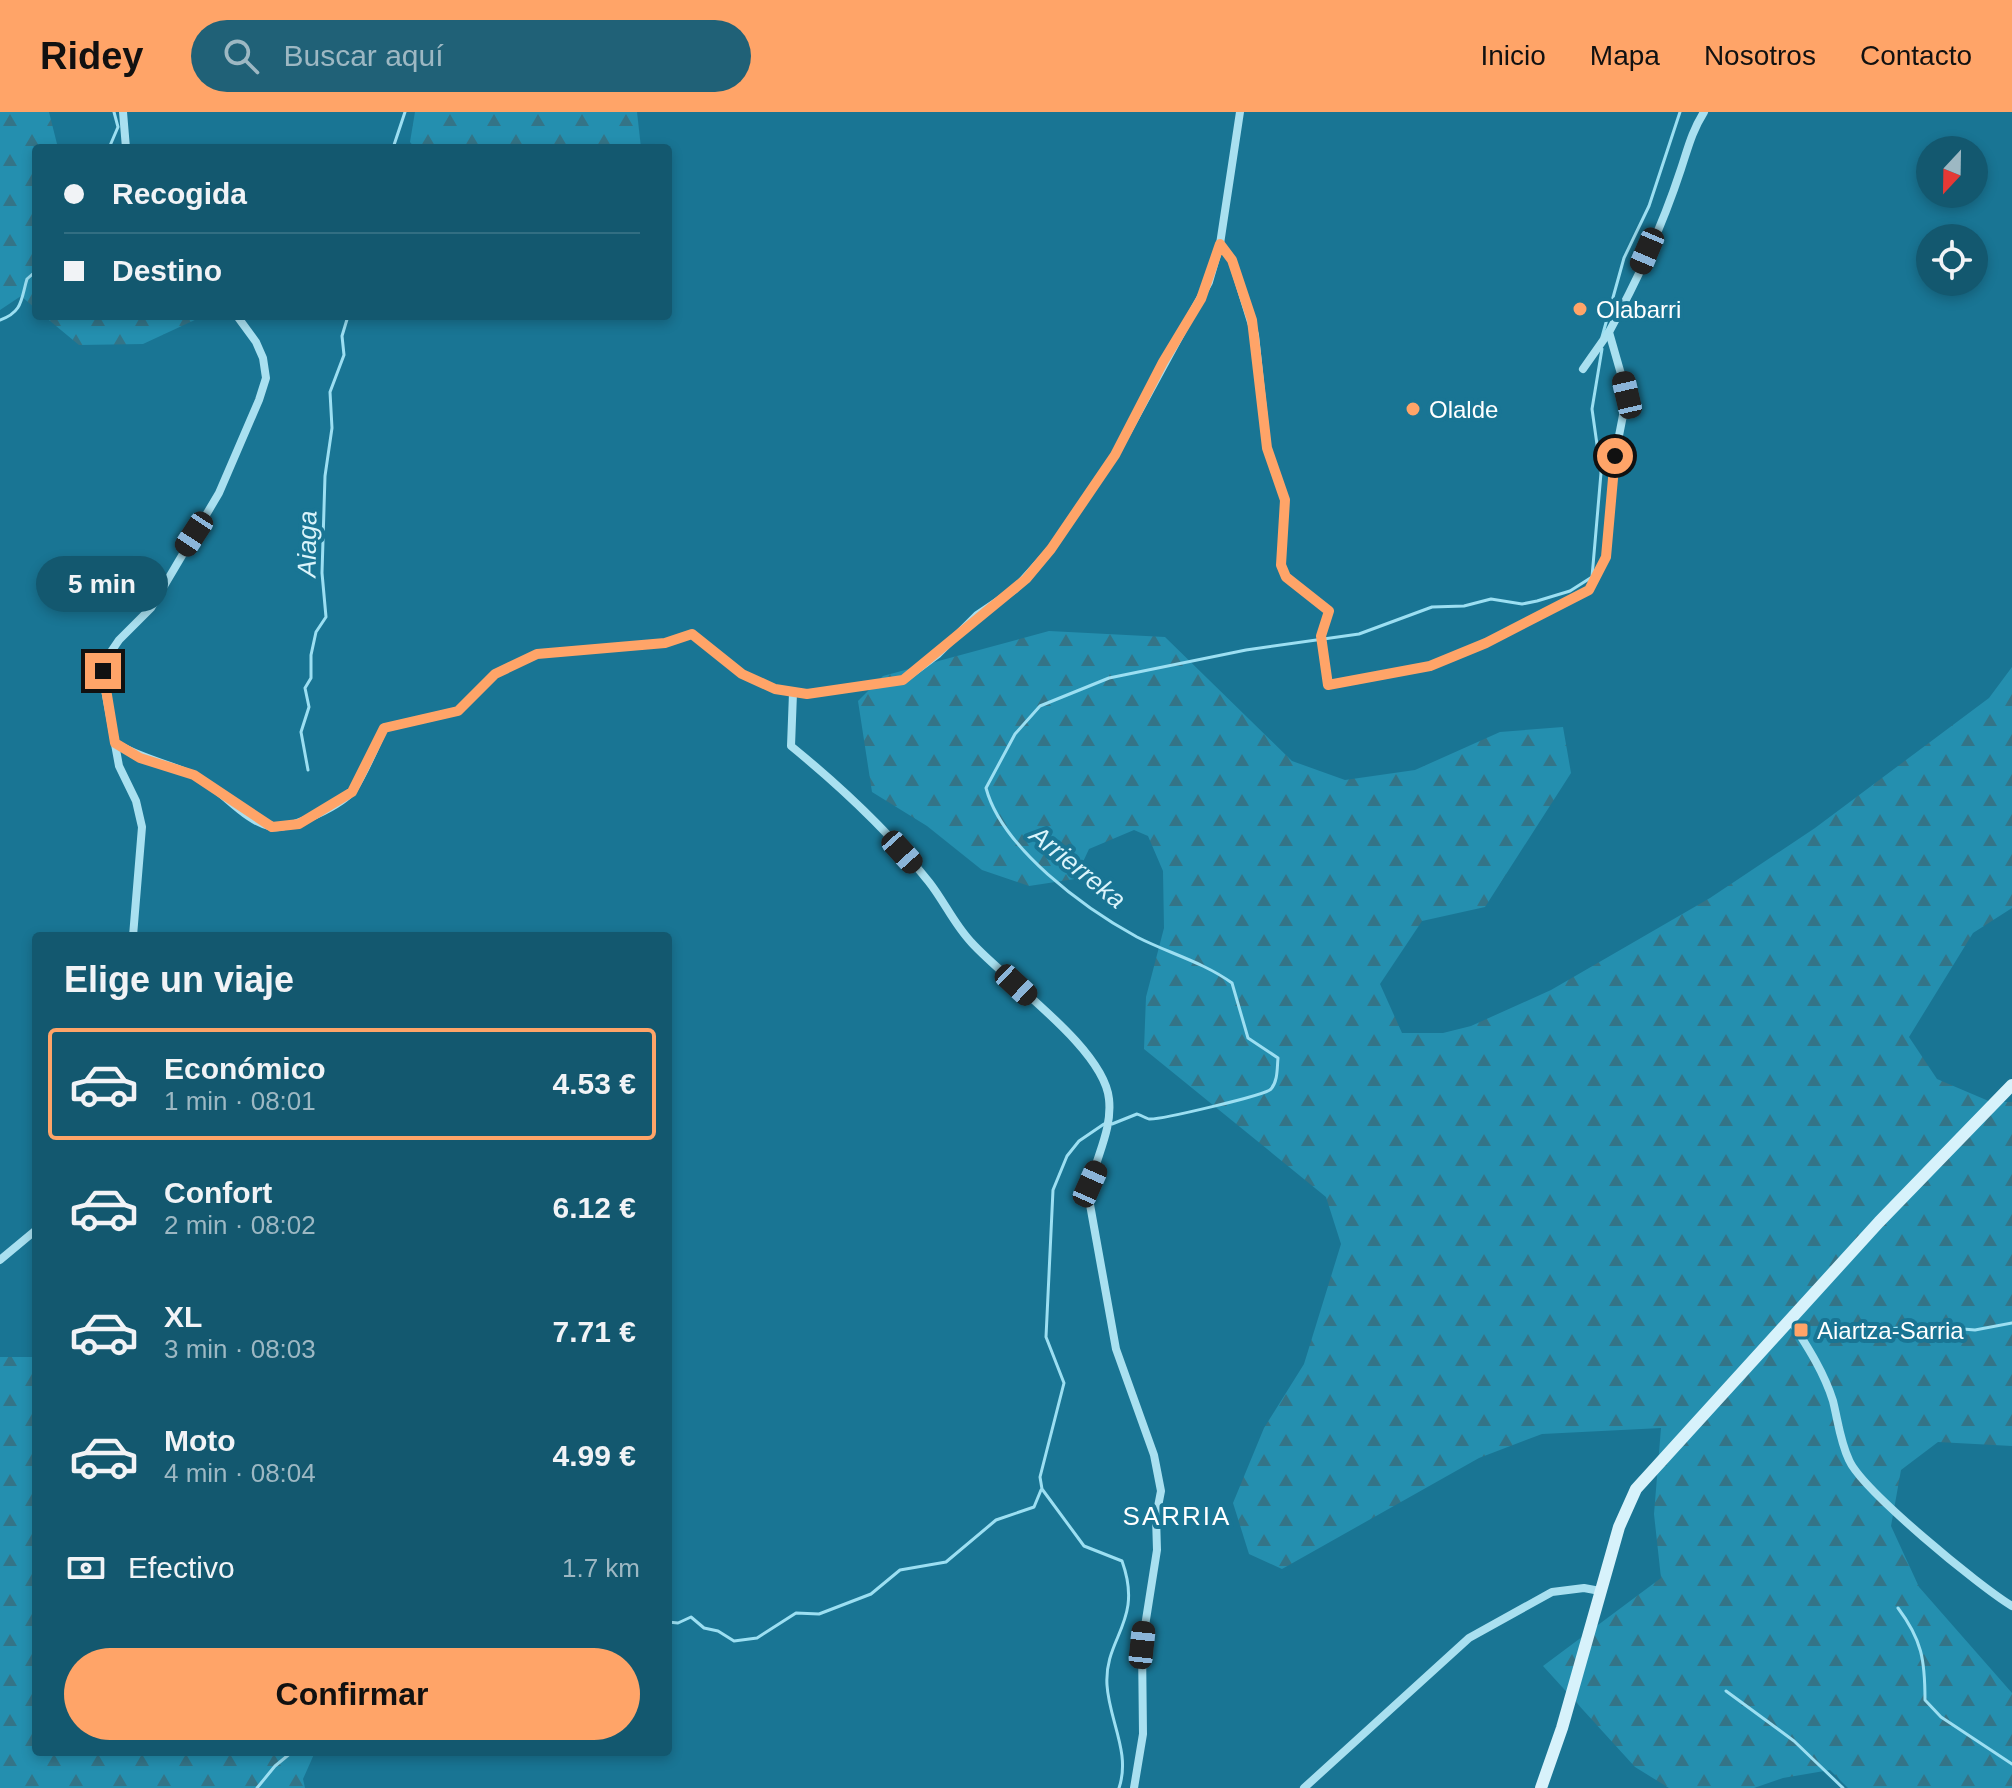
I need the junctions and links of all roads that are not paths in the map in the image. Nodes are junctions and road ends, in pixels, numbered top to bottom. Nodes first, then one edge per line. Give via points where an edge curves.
1 (123, 112) edge
2 (1240, 112) edge
3 (1704, 112) edge
4 (126, 144) edge
5 (1220, 244) junction
6 (240, 320) edge
7 (1609, 332) junction
8 (1583, 369) dead end
9 (793, 693) junction
10 (115, 743) junction
11 (133, 932) edge
12 (2012, 1085) edge
13 (32, 1233) edge
14 (0, 1260) edge
15 (1791, 1321) junction
16 (1600, 1591) junction
17 (2012, 1606) edge
18 (1134, 1788) edge
19 (1304, 1788) edge
20 (1541, 1788) edge

1 - 4 street
2 - 5 street
3 - 7 street
5 - 7 street via 1232,260 1252,320 1267,448 1285,500 1281,565 1286,577 1329,611 1321,636 1328,685 1413,670 1486,643 1589,590 1606,557 1615,456 1627,395
5 - 9 street via 1201,299 1115,455 1026,579 903,680
6 - 10 street via 256,342 266,378 219,493 151,608 104,662
7 - 8 street
9 - 10 street via 742,674 692,634 665,643 537,654 495,674 458,711 384,728 352,792 299,824 272,827 194,775 140,758
9 - 18 street via 791,746 825,773 921,873 970,942 1084,1049 1110,1100 1107,1134 1089,1199 1116,1349 1154,1455 1161,1491 1142,1645 1143,1734
10 - 11 street via 142,827
12 - 15 street
13 - 14 street
15 - 16 street via 1636,1489
15 - 17 street via 1833,1400 1850,1463 1930,1542
16 - 19 street via 1552,1592 1469,1638
16 - 20 street

